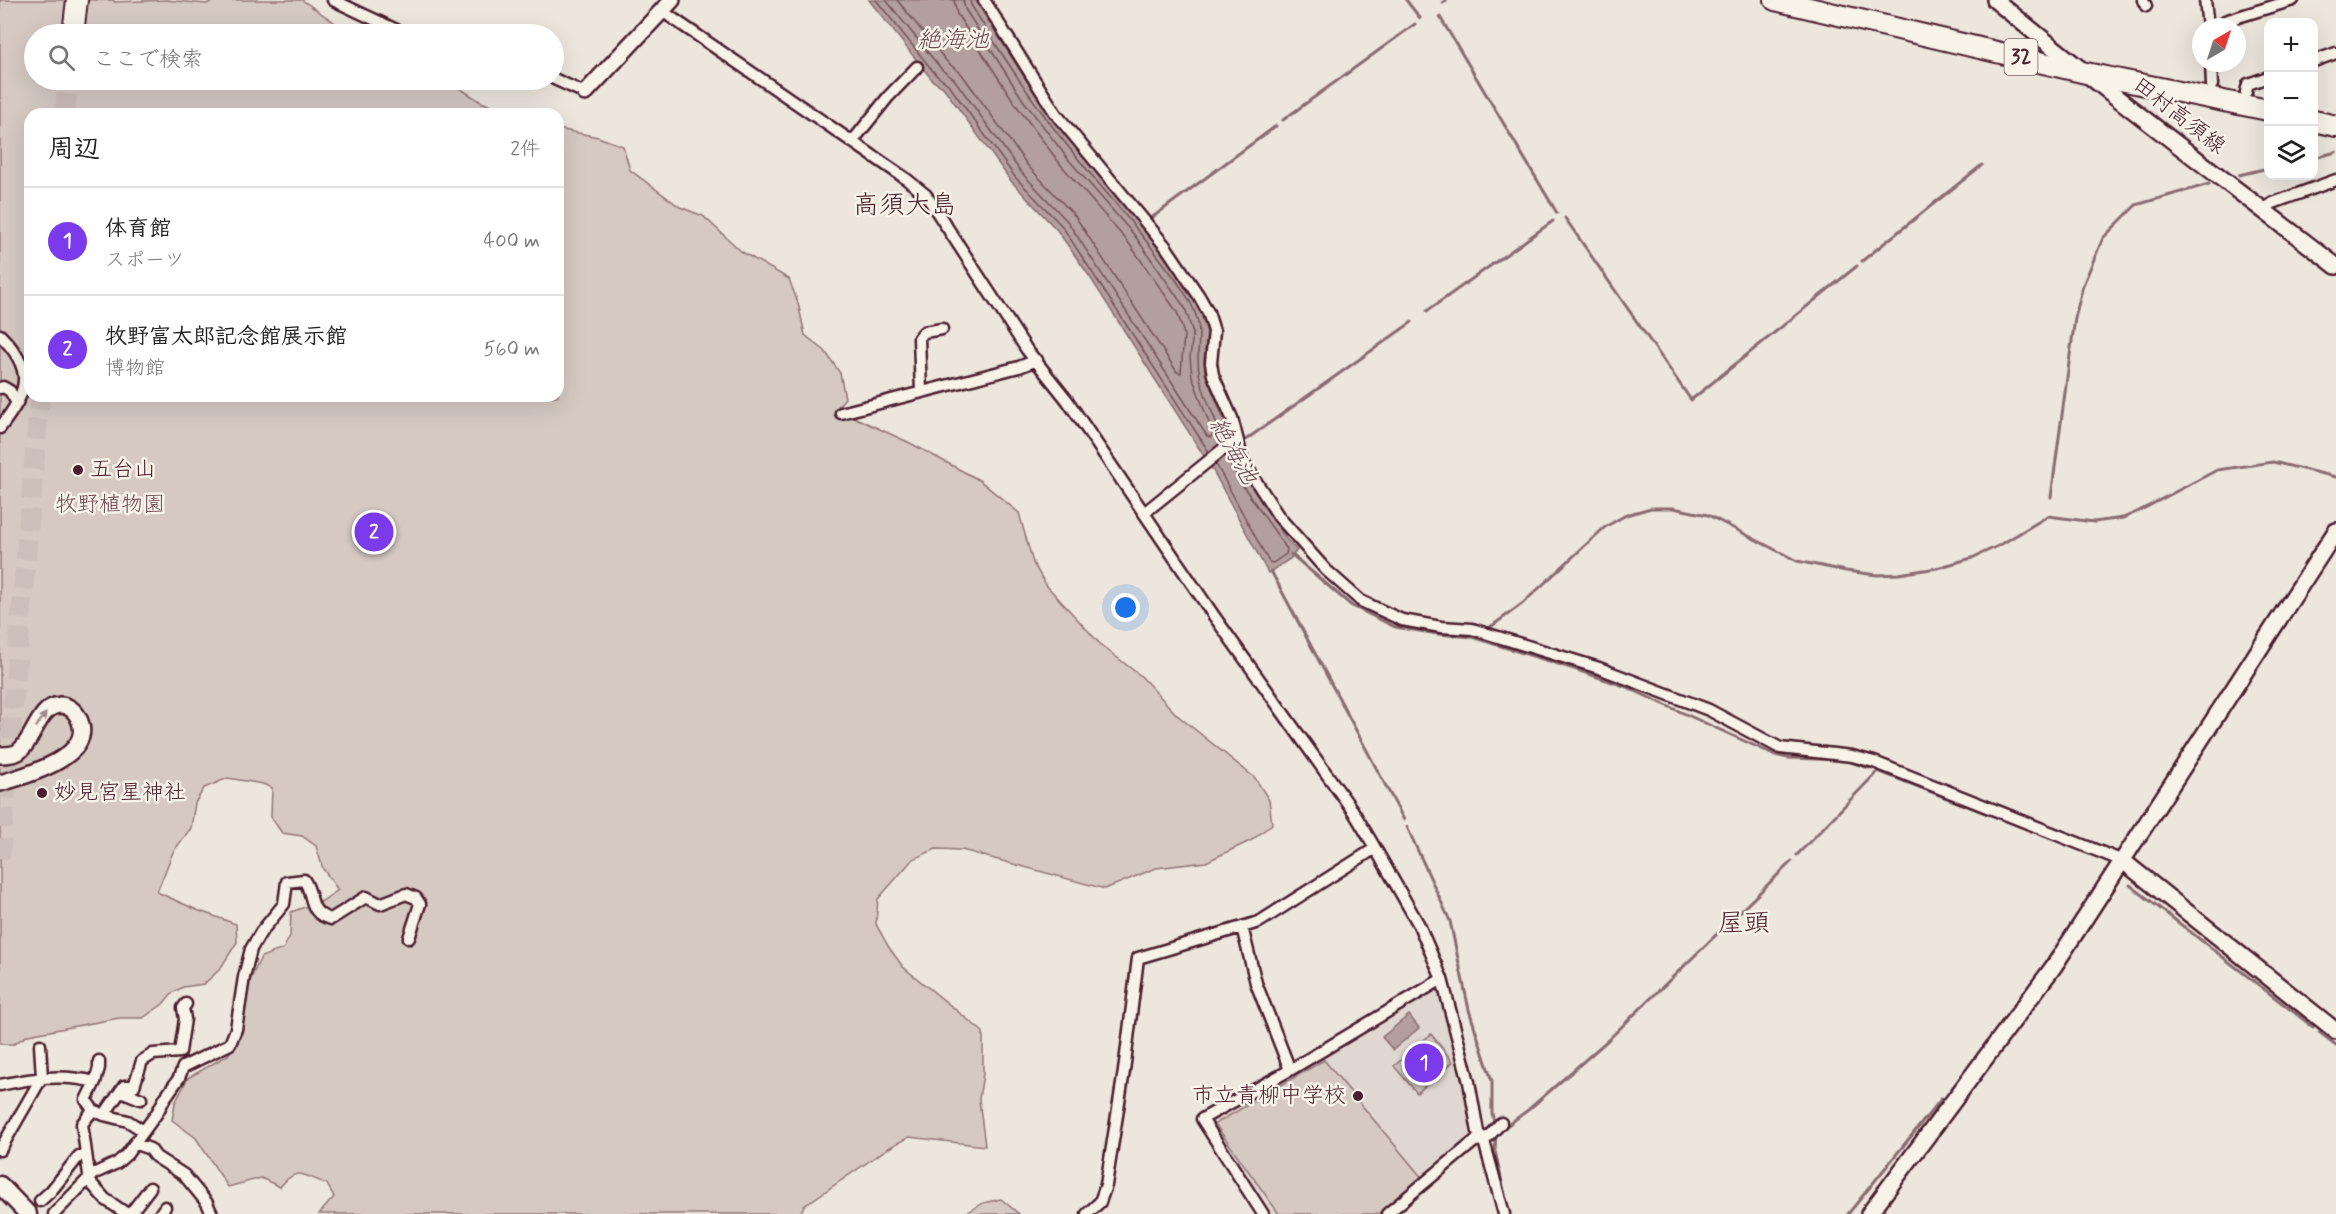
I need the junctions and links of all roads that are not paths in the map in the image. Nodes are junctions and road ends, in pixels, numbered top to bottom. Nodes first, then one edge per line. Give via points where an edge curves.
1 (77, 0) edge
2 (333, 0) edge
3 (984, 0) edge
4 (1775, 0) edge
5 (1820, 0) edge
6 (1995, 0) edge
7 (2205, 0) edge
8 (2293, 0) edge
9 (667, 5) edge
10 (2207, 18) edge
11 (2235, 18) edge
12 (74, 24) edge
13 (384, 24) edge
14 (2336, 53) edge
15 (2062, 54) junction
16 (2318, 59) edge
17 (917, 67) dead end
18 (2211, 72) edge
19 (2086, 73) junction
20 (2264, 78) edge
21 (564, 84) edge
22 (2212, 85) junction
23 (2246, 92) junction
24 (585, 93) joint
25 (2264, 96) edge
26 (2264, 109) edge
27 (2318, 109) edge
28 (2336, 113) edge
29 (2318, 122) edge
30 (2336, 126) edge
31 (852, 142) junction
32 (2336, 180) edge
33 (2264, 210) junction
34 (2336, 266) edge
35 (942, 329) dead end
36 (0, 335) edge
37 (1037, 360) junction
38 (24, 370) edge
39 (24, 387) edge
40 (0, 388) edge
41 (921, 392) junction
42 (17, 403) junction
43 (841, 413) dead end
44 (0, 428) edge
45 (1234, 441) junction
46 (1144, 513) junction
47 (2336, 531) edge
48 (0, 755) edge
49 (0, 783) edge
50 (1374, 849) junction
51 (2123, 861) junction
52 (1242, 927) junction
53 (409, 938) dead end
54 (1442, 979) junction
55 (186, 1004) dead end
56 (2336, 1031) edge
57 (40, 1045) dead end
58 (99, 1061) dead end
59 (1290, 1070) junction
60 (42, 1077) junction
61 (95, 1082) junction
62 (0, 1085) edge
63 (121, 1091) junction
64 (141, 1099) dead end
65 (93, 1110) junction
66 (104, 1115) junction
67 (1501, 1123) dead end
68 (142, 1131) junction
69 (1484, 1141) junction
70 (135, 1144) junction
71 (0, 1150) edge
72 (79, 1156) dead end
73 (89, 1178) junction
74 (0, 1185) edge
75 (150, 1188) dead end
76 (40, 1201) dead end
77 (28, 1214) edge
78 (54, 1214) edge
79 (128, 1214) edge
80 (212, 1214) edge
81 (1087, 1214) edge
82 (1263, 1214) edge
83 (1387, 1214) edge
84 (1504, 1214) edge
85 (1869, 1214) edge

1 - 12 highway
2 - 13 street
3 - 45 street via 1056,114 1166,247 1199,296 1214,332 1213,375 1232,418
4 - 19 highway, 32
5 - 15 highway, 32
6 - 15 street, 田村高須線
7 - 10 street
8 - 11 street
9 - 24 street
9 - 31 street
14 - 16 street
15 - 19 street, 田村高須線
15 - 22 highway, 32
17 - 31 street via 874,112
18 - 22 street
19 - 26 highway, 32
19 - 33 street, 田村高須線
20 - 23 street via 2248,84
21 - 24 street
22 - 23 highway, 32
23 - 25 highway, 32
27 - 28 highway
29 - 30 highway
31 - 37 street via 926,195
32 - 33 street
33 - 34 street, 田村高須線
35 - 41 street via 924,332 919,338
36 - 38 street
37 - 41 street
37 - 46 street
39 - 42 street
40 - 42 street via 10,391
41 - 43 street
42 - 44 street
45 - 46 street
45 - 51 street via 1279,517 1326,570 1361,601 1402,620 1472,629 1599,668 1709,710 1774,746 1874,762
46 - 50 street via 1353,811
47 - 51 street
48 -> 49 street via 16,753 27,744 40,720 57,705 76,712 81,722 82,730 72,752 48,766
50 - 52 street via 1259,922
50 - 54 street via 1419,926
51 - 56 street
51 - 85 street via 2030,1000
52 - 59 street via 1256,983
52 - 81 street via 1138,958 1107,1176 1100,1202
53 - 68 street via 420,904 416,898 406,894 380,904 366,897 330,919 315,910 304,880 287,882 284,904 250,949 233,1040 183,1067
54 - 59 street
54 - 69 street via 1478,1132
55 - 63 street via 180,1052 151,1055 140,1064 134,1086 125,1085
57 - 60 street
58 - 61 street
59 - 82 street via 1202,1119
60 - 61 street
60 - 62 street
60 - 71 street
61 - 65 street via 86,1100
63 - 64 street
63 - 66 street
65 - 66 street
65 - 73 street via 82,1124
66 - 68 street via 128,1121
67 - 69 street
68 - 70 street
69 - 83 street via 1476,1140
69 - 84 street
70 - 73 street via 117,1163
70 - 80 street via 150,1149 184,1175
72 - 76 street
73 - 78 street
73 - 79 street via 105,1199
74 - 77 main road
75 - 79 street

